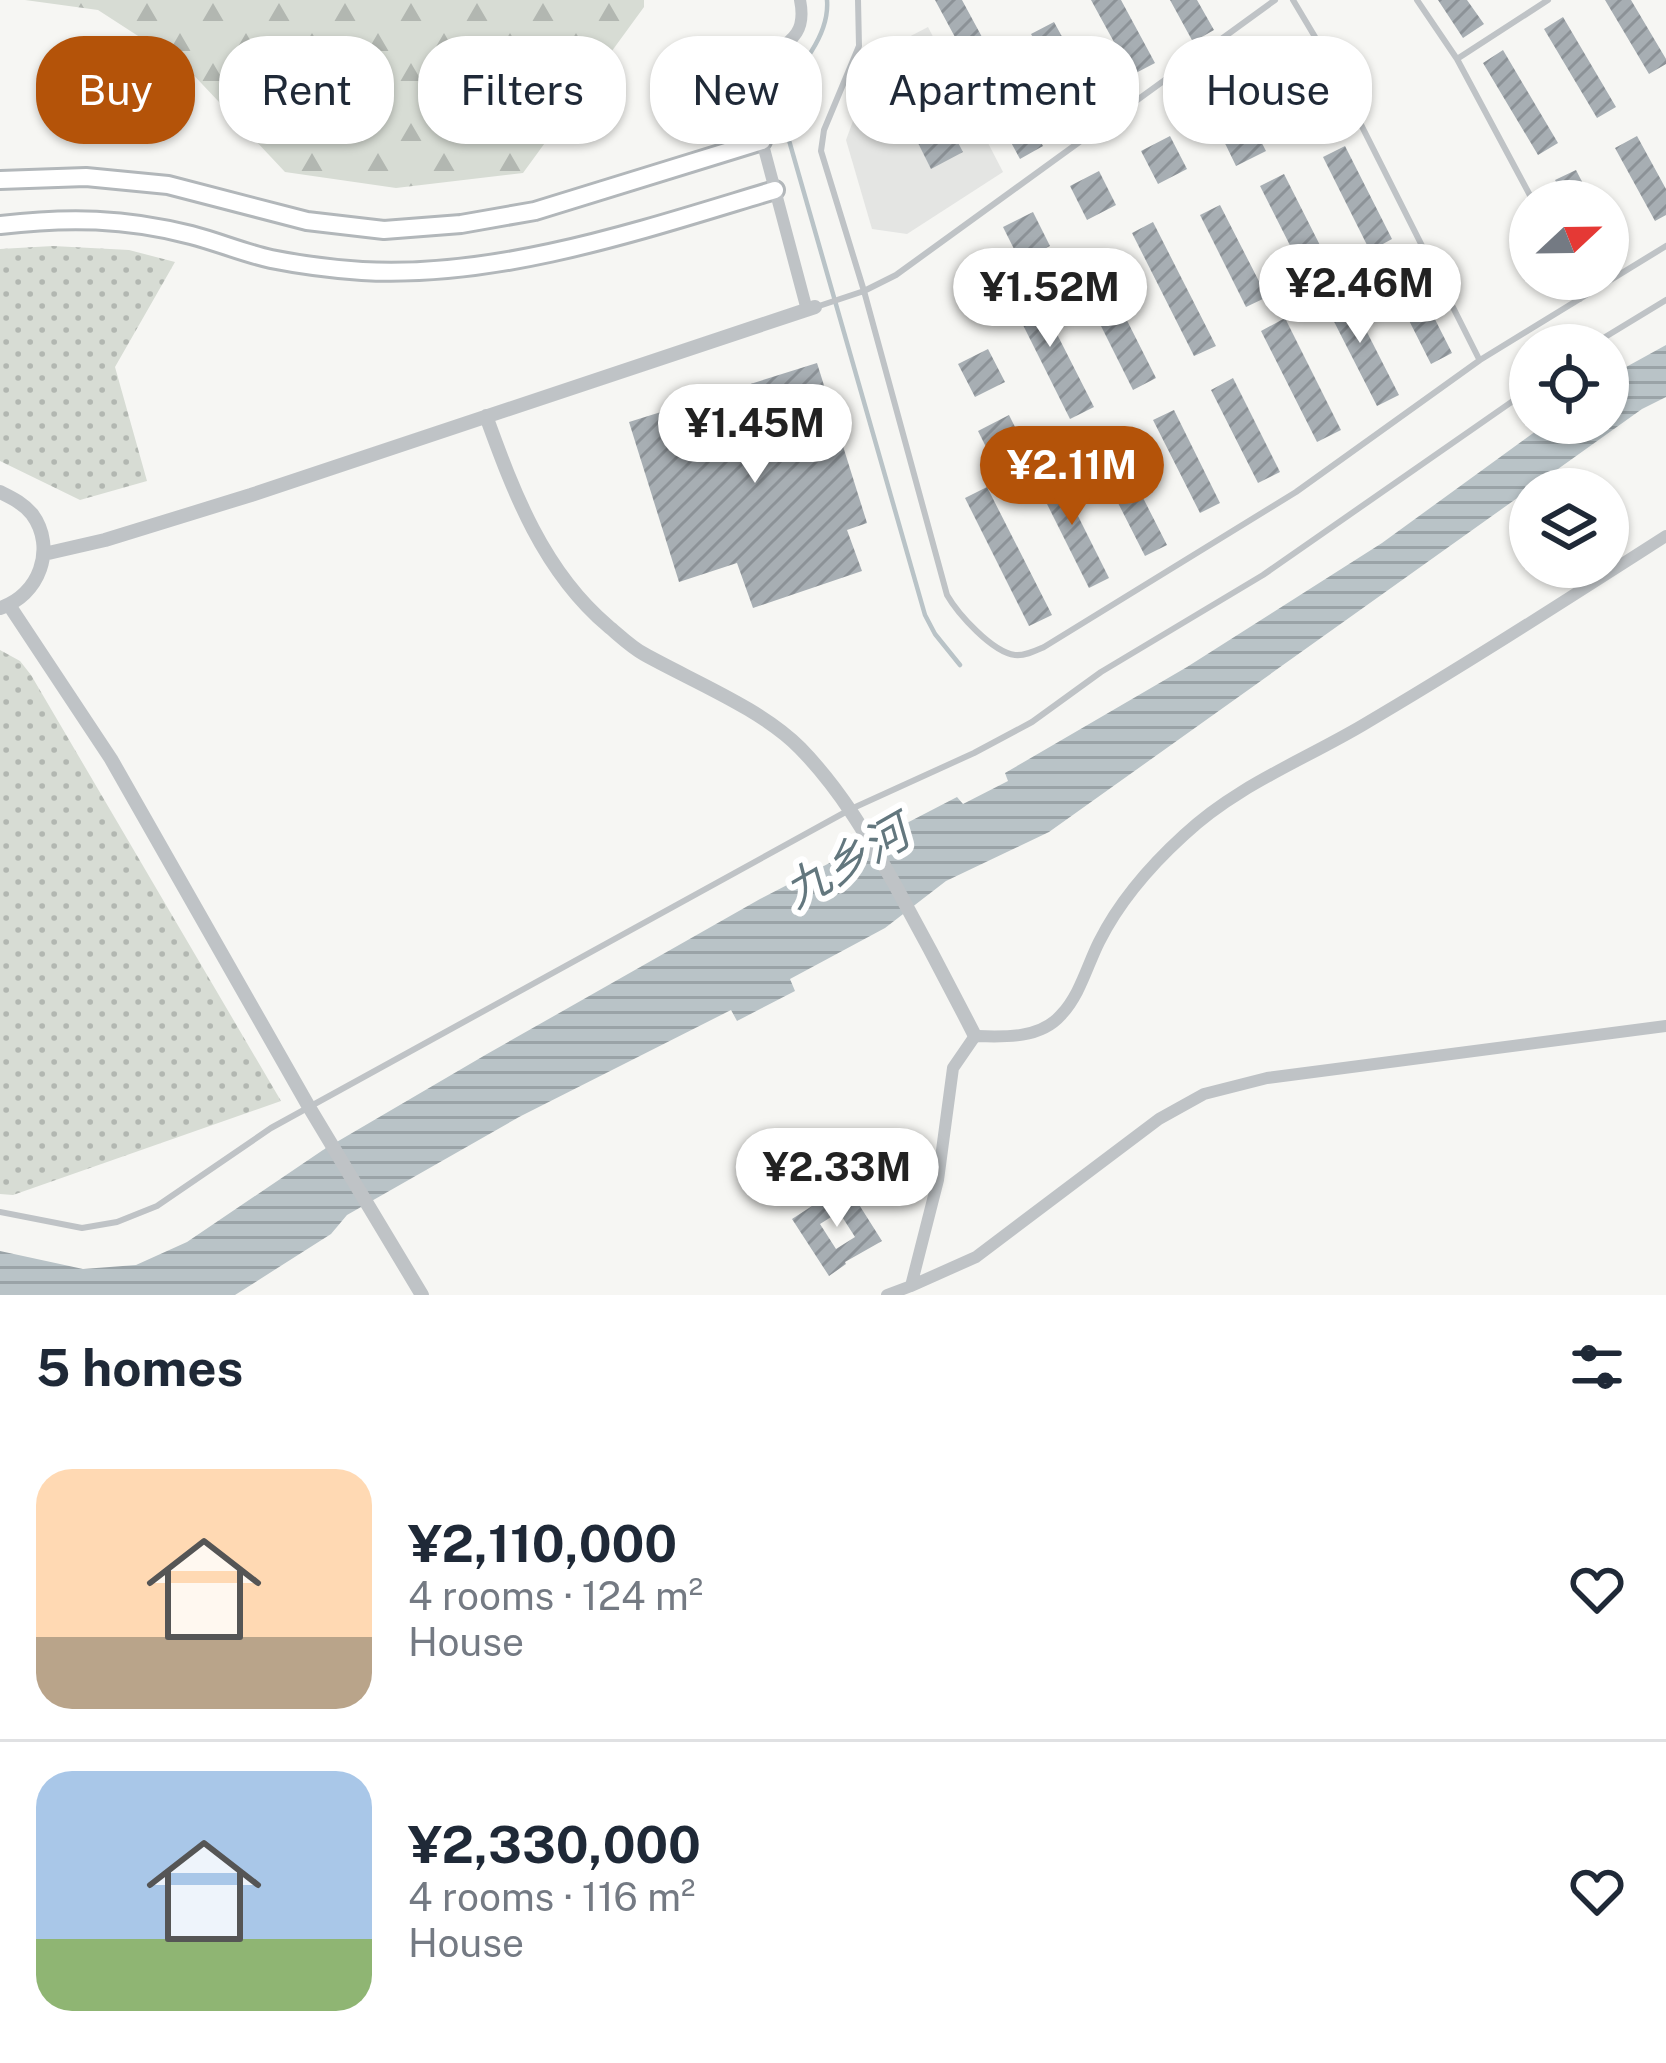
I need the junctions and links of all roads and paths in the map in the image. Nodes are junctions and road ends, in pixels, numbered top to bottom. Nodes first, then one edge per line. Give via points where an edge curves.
1 (800, 0) edge
2 (858, 0) edge
3 (1275, 0) edge
4 (1293, 0) edge
5 (1418, 0) edge
6 (1548, 0) edge
7 (796, 36) edge
8 (1456, 59) junction
9 (752, 144) edge
10 (763, 144) edge
11 (0, 180) edge
12 (1522, 180) edge
13 (776, 190) junction
14 (0, 225) edge
15 (1666, 246) edge
16 (1629, 269) edge
17 (864, 291) junction
18 (1578, 300) edge
19 (1666, 300) edge
20 (811, 309) junction
21 (1627, 324) edge
22 (1480, 360) junction
23 (1509, 403) edge
24 (486, 416) junction
25 (0, 492) edge
26 (1666, 536) edge
27 (44, 554) junction
28 (5, 607) edge
29 (855, 815) junction
30 (1666, 1026) edge
31 (975, 1036) junction
32 (309, 1107) junction
33 (0, 1212) edge
34 (911, 1286) junction
35 (422, 1295) edge
36 (887, 1295) edge

1 - 7 street
2 - 17 lane via 860,46 821,152
3 - 17 lane
4 - 22 lane
5 - 8 lane
6 - 8 lane
8 - 12 lane
9 - 11 main road via 535,211 384,230 307,221 168,185
10 - 13 street
13 - 14 main road via 567,248 366,272 121,222
13 - 20 street
15 - 16 lane
17 - 20 lane
17 - 22 lane via 947,595 980,634 1012,655 1044,647 1297,492
18 - 22 lane
19 - 21 lane
20 - 24 street
23 - 29 lane via 1263,575 1032,722
24 - 27 street
24 - 29 street via 542,548 589,610 638,651 796,744
25 - 27 street via 32,514
26 - 31 street via 1361,727 1229,797 1130,890 1060,1017 1014,1037
27 - 28 street via 34,584
28 - 32 street via 111,759
29 - 31 street
29 - 32 lane
30 - 34 street via 1268,1078 1204,1094 976,1257
31 - 34 street via 952,1068 938,1180
32 - 33 lane via 157,1206 117,1222 82,1228
32 - 35 street
34 - 36 street

